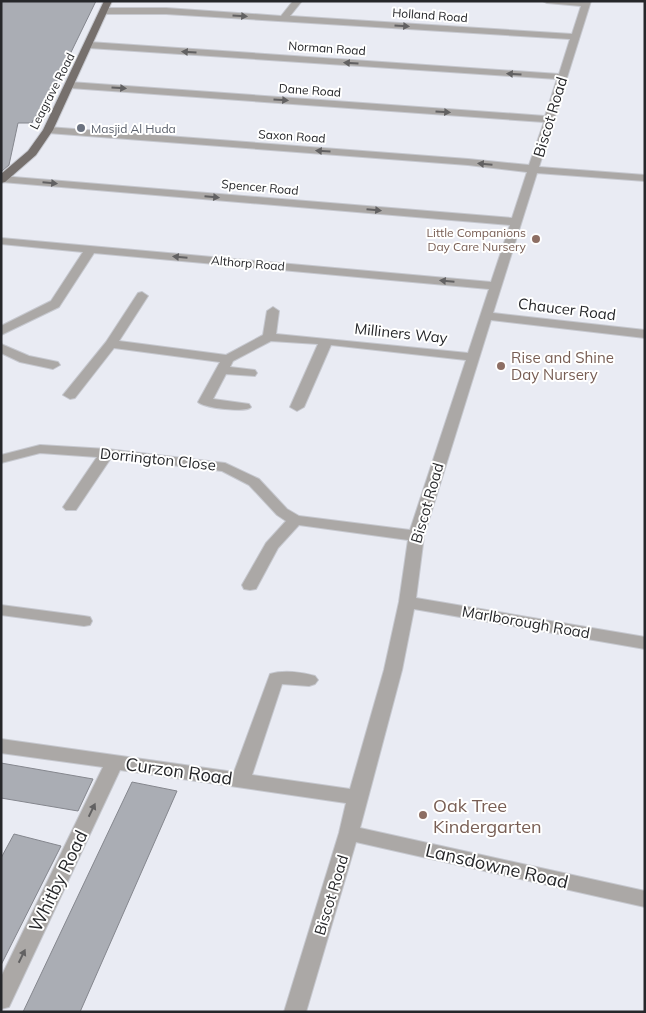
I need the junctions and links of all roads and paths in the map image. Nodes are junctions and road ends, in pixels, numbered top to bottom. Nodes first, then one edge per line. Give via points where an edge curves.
1 (298, 1) edge
2 (547, 1) edge
3 (587, 2) edge
4 (106, 6) edge
5 (284, 18) junction
6 (575, 37) junction
7 (89, 45) junction
8 (562, 77) junction
9 (70, 85) junction
10 (549, 119) junction
11 (48, 130) junction
12 (534, 168) junction
13 (645, 178) edge
14 (2, 179) edge
15 (516, 222) junction
16 (1, 241) edge
17 (90, 250) junction
18 (495, 286) junction
19 (142, 296) dead end
20 (273, 311) dead end
21 (486, 316) junction
22 (1, 322) edge
23 (15, 324) junction
24 (1, 331) edge
25 (645, 334) edge
26 (269, 337) junction
27 (326, 341) junction
28 (111, 344) junction
29 (1, 348) edge
30 (473, 357) junction
31 (53, 364) dead end
32 (225, 365) junction
33 (250, 373) dead end
34 (70, 395) dead end
35 (244, 407) dead end
36 (297, 407) dead end
37 (107, 454) junction
38 (1, 459) edge
39 (71, 507) dead end
40 (295, 520) junction
41 (416, 536) junction
42 (250, 585) dead end
43 (407, 602) junction
44 (1, 610) edge
45 (84, 621) dead end
46 (645, 643) edge
47 (309, 680) dead end
48 (1, 746) edge
49 (115, 762) junction
50 (241, 780) junction
51 (357, 797) junction
52 (350, 833) junction
53 (645, 899) edge
54 (1, 1000) edge
55 (296, 1012) edge

1 - 5 street
2 - 3 street
3 - 6 street, Biscot Road
4 -> 5 street, Holland Road
4 - 7 main road, Leagrave Road
5 -> 6 street, Holland Road
6 - 8 street, Biscot Road
8 -> 7 street, Norman Road
7 - 9 main road, Leagrave Road
8 - 10 street, Biscot Road
9 -> 10 street, Dane Road
9 - 11 main road, Leagrave Road
10 - 12 street, Biscot Road
12 -> 11 street, Saxon Road
11 - 14 main road, Leagrave Road via 32,153
12 - 13 street, Saxon Road
12 - 15 street, Biscot Road
14 -> 15 street, Spencer Road
15 - 18 street, Biscot Road
16 - 17 street, Althorp Road
18 -> 17 street, Althorp Road
17 - 23 street via 56,304
18 - 21 street, Biscot Road
19 - 28 street
20 - 26 street
21 - 25 street, Chaucer Road
21 - 30 street, Biscot Road
22 - 23 street
23 - 24 street
26 - 27 street, Milliners Way
26 - 32 street
27 - 30 street, Milliners Way
27 - 36 street
28 - 32 street
28 - 34 street
29 - 31 street via 25,359
30 - 41 street, Biscot Road
32 - 33 street
32 - 35 street via 205,402
37 - 38 street, Dorrington Close via 40,449
37 - 39 street
37 - 40 street, Dorrington Close via 225,467 254,482 282,512
40 - 41 street
40 - 42 street via 271,546
41 - 43 street, Biscot Road
43 - 46 street, Marlborough Road
43 - 51 street, Biscot Road via 393,670
44 - 45 street
47 - 50 street via 276,678
48 - 49 street, Curzon Road
49 - 50 street, Curzon Road
54 -> 49 street, Whitby Road
50 - 51 street, Curzon Road
51 - 52 street, Biscot Road
52 - 53 street, Lansdowne Road
52 - 55 street, Biscot Road

